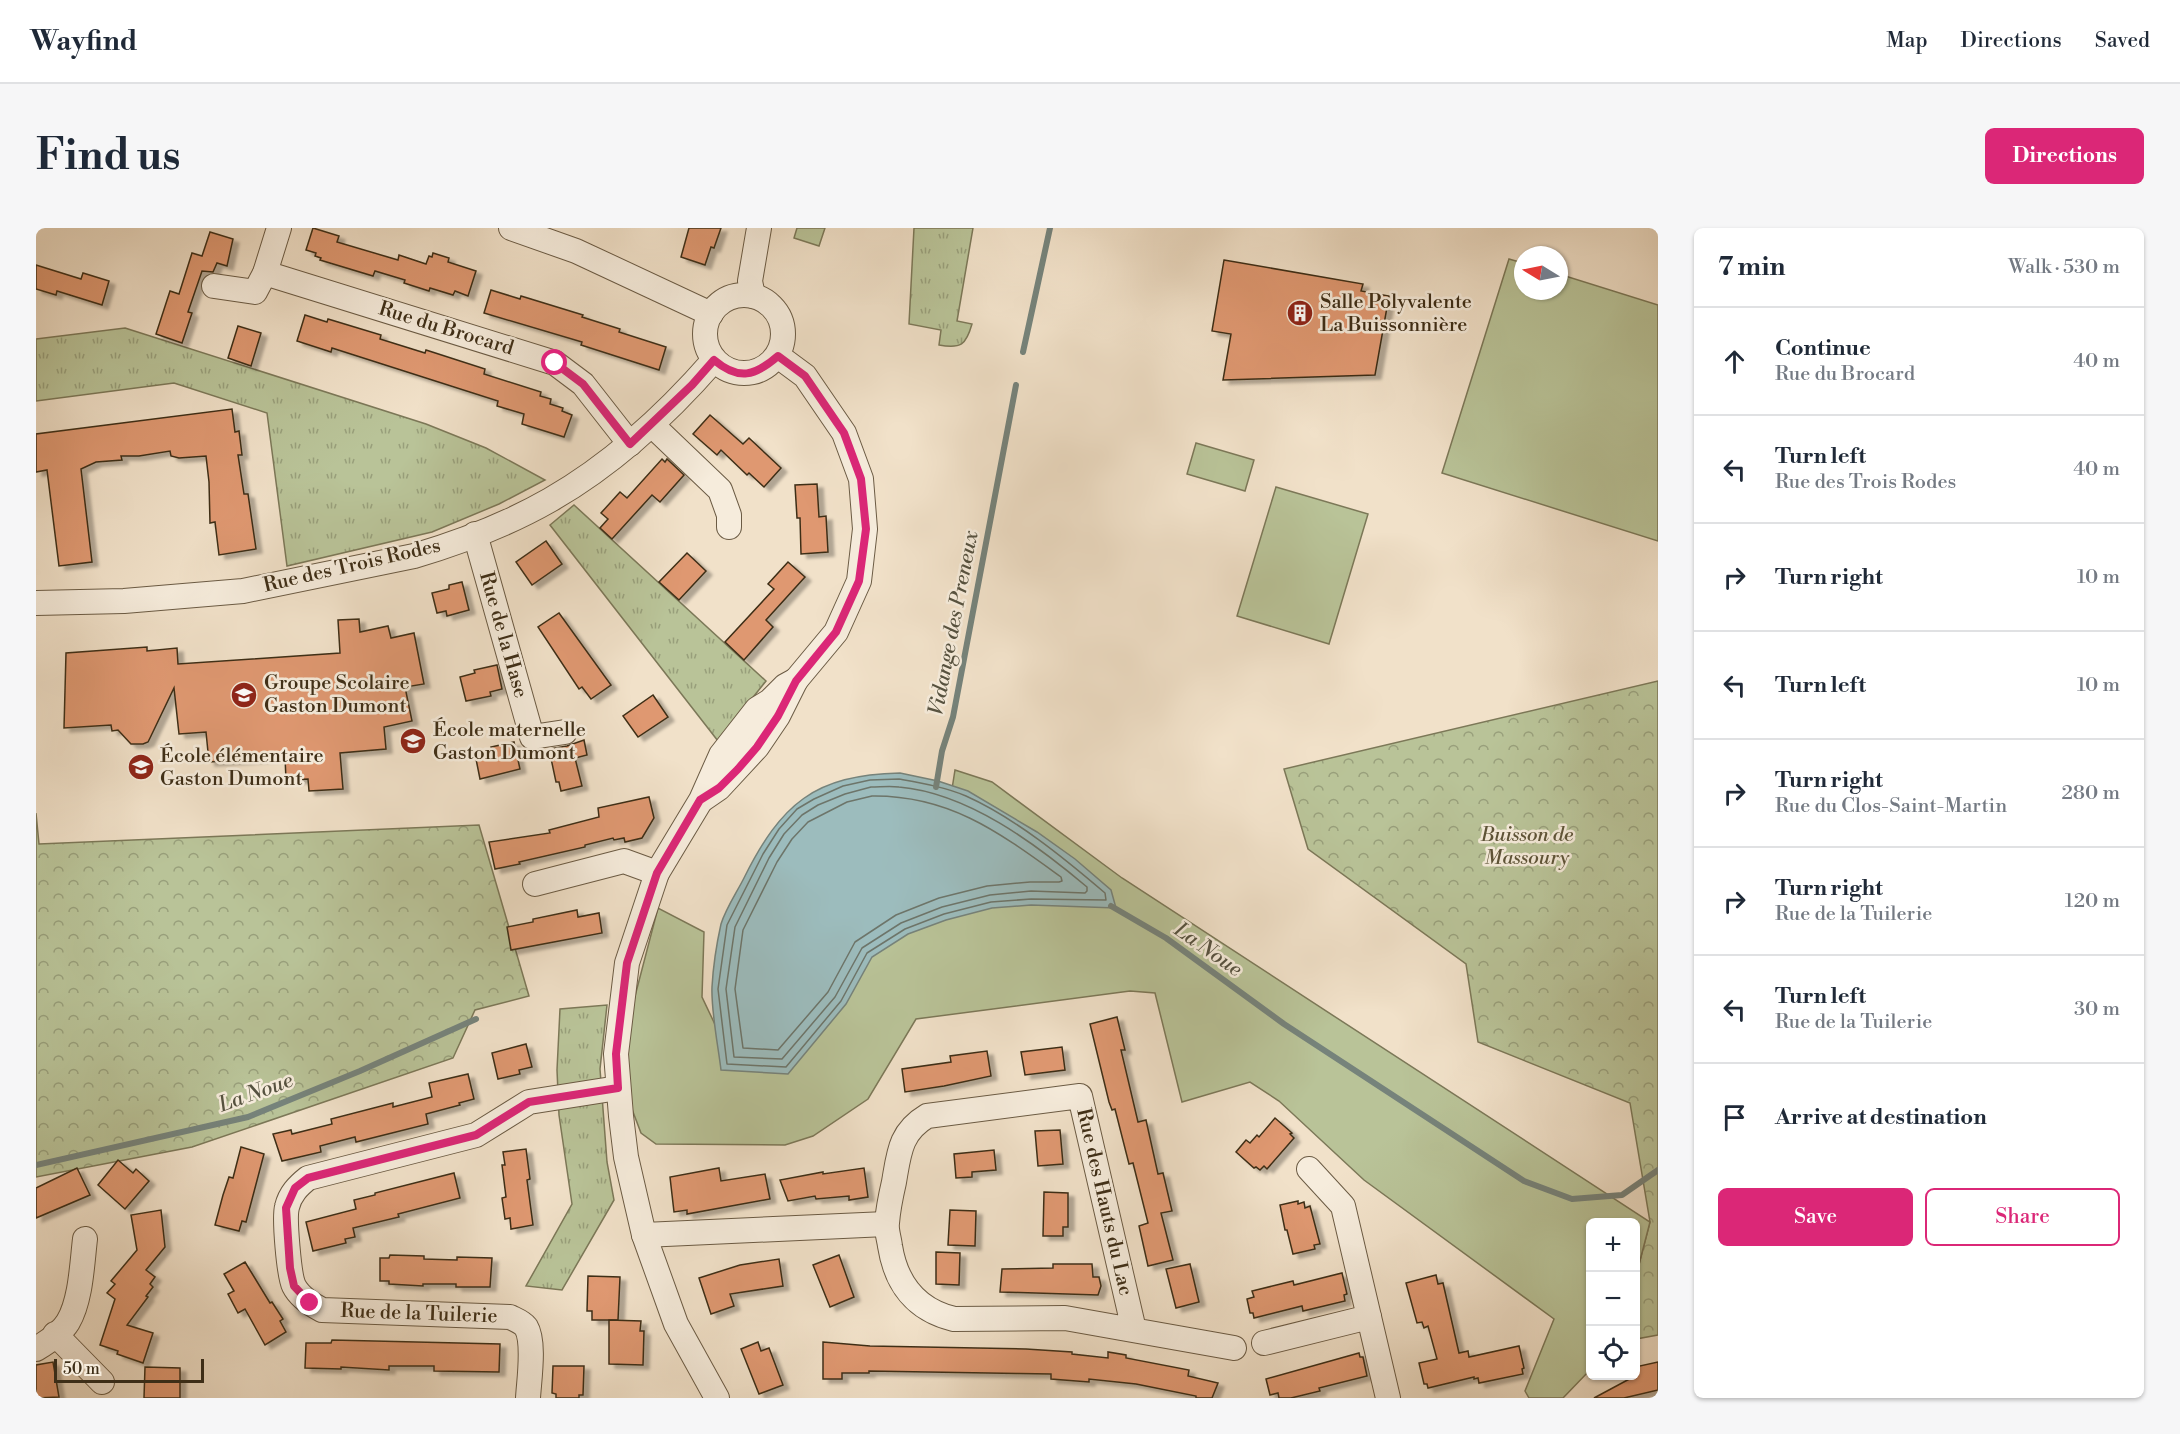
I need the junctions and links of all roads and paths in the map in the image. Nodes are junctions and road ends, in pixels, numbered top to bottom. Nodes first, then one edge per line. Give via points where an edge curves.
1 (279, 228) edge
2 (511, 228) edge
3 (759, 228) edge
4 (265, 273) junction
5 (214, 286) dead end
6 (753, 296) junction
7 (711, 314) junction
8 (778, 356) junction
9 (714, 360) junction
10 (652, 425) junction
11 (630, 444) junction
12 (729, 527) dead end
13 (475, 534) junction
14 (36, 603) edge
15 (565, 732) dead end
16 (657, 873) junction
17 (535, 884) dead end
18 (618, 1088) junction
19 (1309, 1168) dead end
20 (886, 1224) junction
21 (644, 1235) junction
22 (85, 1239) dead end
23 (1369, 1317) junction
24 (1134, 1330) junction
25 (55, 1334) junction
26 (1264, 1343) dead end
27 (1234, 1348) dead end
28 (36, 1349) edge
29 (102, 1382) dead end
30 (528, 1398) edge
31 (717, 1398) edge
32 (1388, 1398) edge

1 - 4 street
2 - 7 street via 576,251
3 - 6 street via 750,281
4 - 5 street via 255,292
4 - 11 street, Rue du Brocard via 555,363 583,384
6 - 7 street via 729,298
6 - 8 street via 769,304 780,319 783,342
7 - 9 street via 705,338
8 - 9 street via 763,369 751,373 725,369
8 - 16 street via 805,376 844,433 861,479 866,529 859,581 836,632 796,681 757,709 721,755
9 - 10 street, Rue des Trois Rodes
10 - 11 street, Rue des Trois Rodes
10 - 12 street via 720,490
11 - 13 street, Rue des Trois Rodes via 550,500
13 - 14 street, Rue des Trois Rodes via 414,556 243,591 124,601
13 - 15 street, Rue de la Hase via 532,737
16 - 17 street via 624,861
16 - 18 street via 627,963 616,1054
18 - 21 street via 626,1157
18 - 30 street, Rue de la Tuilerie via 529,1102 476,1135 308,1178 295,1188 286,1208 294,1286 310,1303 322,1310 510,1317 526,1328 530,1343
19 - 23 street via 1343,1206
20 - 21 street
20 - 24 street, Rue des Hauts du Lac via 895,1271 913,1298 943,1317 1065,1318
20 - 24 street, Rue des Hauts du Lac via 899,1153 907,1132 917,1122 927,1116 1080,1096
21 - 31 street via 676,1324
22 - 25 street via 80,1286 68,1322
23 - 26 street
23 - 32 street
24 - 27 street, Rue des Hauts du Lac
25 - 28 street
25 - 29 street

